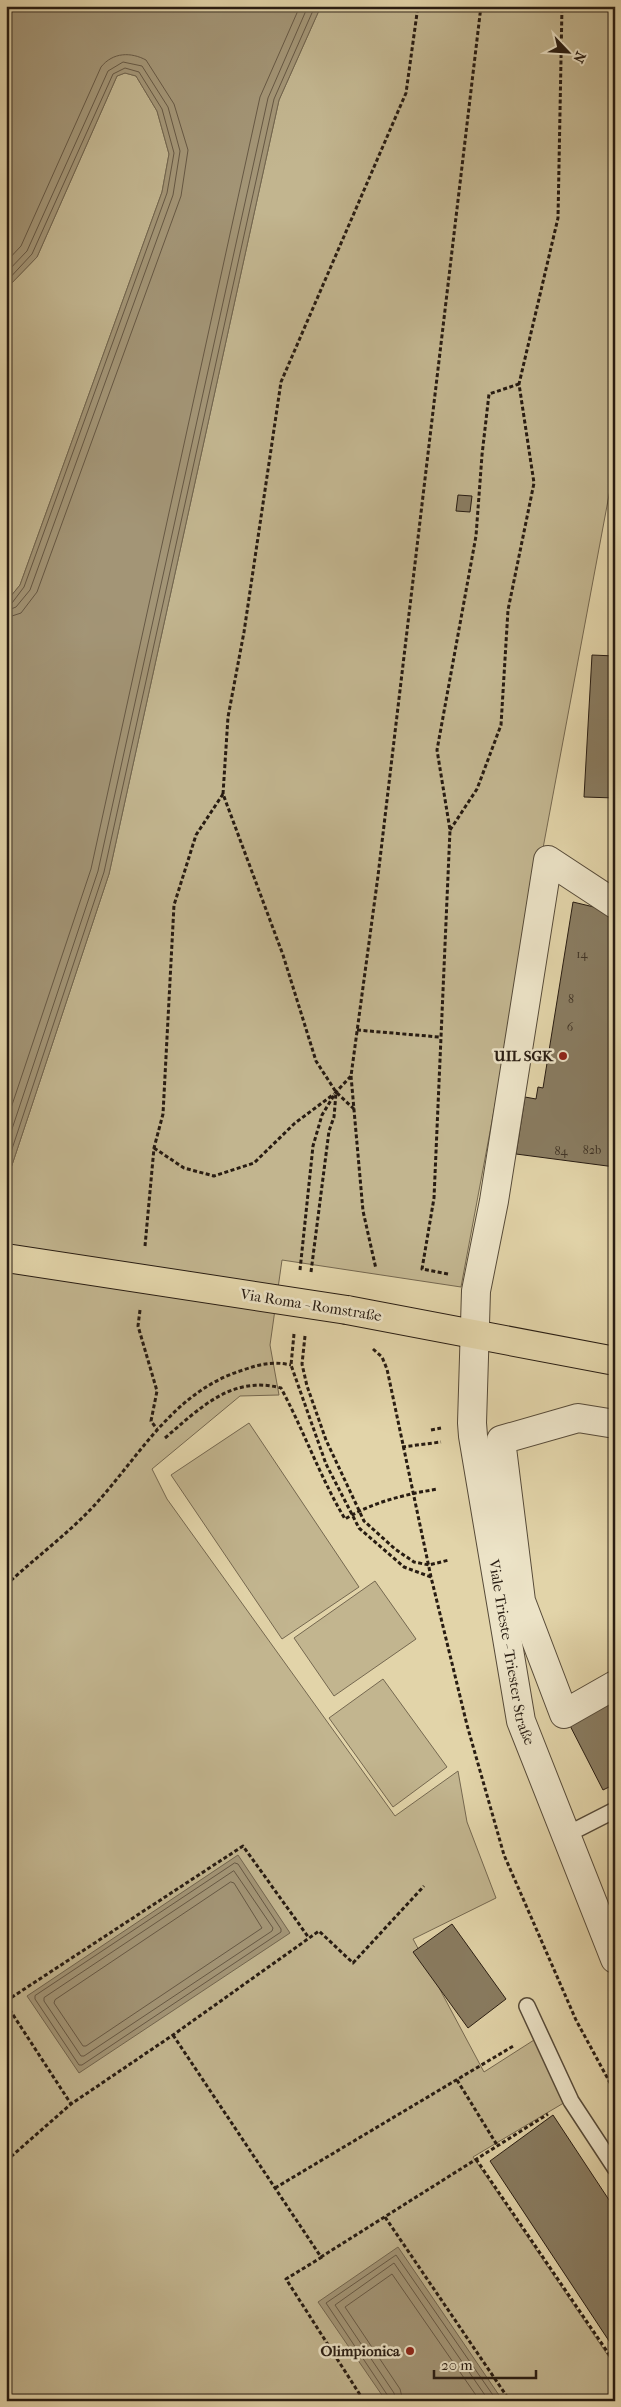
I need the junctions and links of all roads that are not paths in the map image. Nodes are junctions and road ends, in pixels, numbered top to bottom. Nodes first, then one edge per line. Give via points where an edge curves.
1 (615, 904) edge
2 (6, 1258) edge
3 (473, 1333) junction
4 (615, 1361) edge
5 (615, 1424) edge
6 (538, 1646) junction
7 (510, 1656) junction
8 (615, 1685) edge
9 (615, 1810) edge
10 (566, 1835) junction
11 (615, 1959) edge
12 (527, 2006) dead end
13 (615, 2168) edge

1 - 3 street, Viale Trieste - Triester Straße via 548,860 494,1201 478,1280
2 - 3 main road, Via Roma - Romstraße, bridge via 347,1310
3 - 4 main road, Via Roma - Romstraße
3 - 7 street, Viale Trieste - Triester Straße via 473,1436
5 - 6 street via 578,1418 501,1440 521,1601
6 - 7 lane
6 - 8 street via 564,1714
7 - 10 street, Viale Trieste - Triester Straße via 520,1721
9 - 10 lane
10 - 11 street, Viale Trieste - Triester Straße
12 - 13 lane via 571,2102

